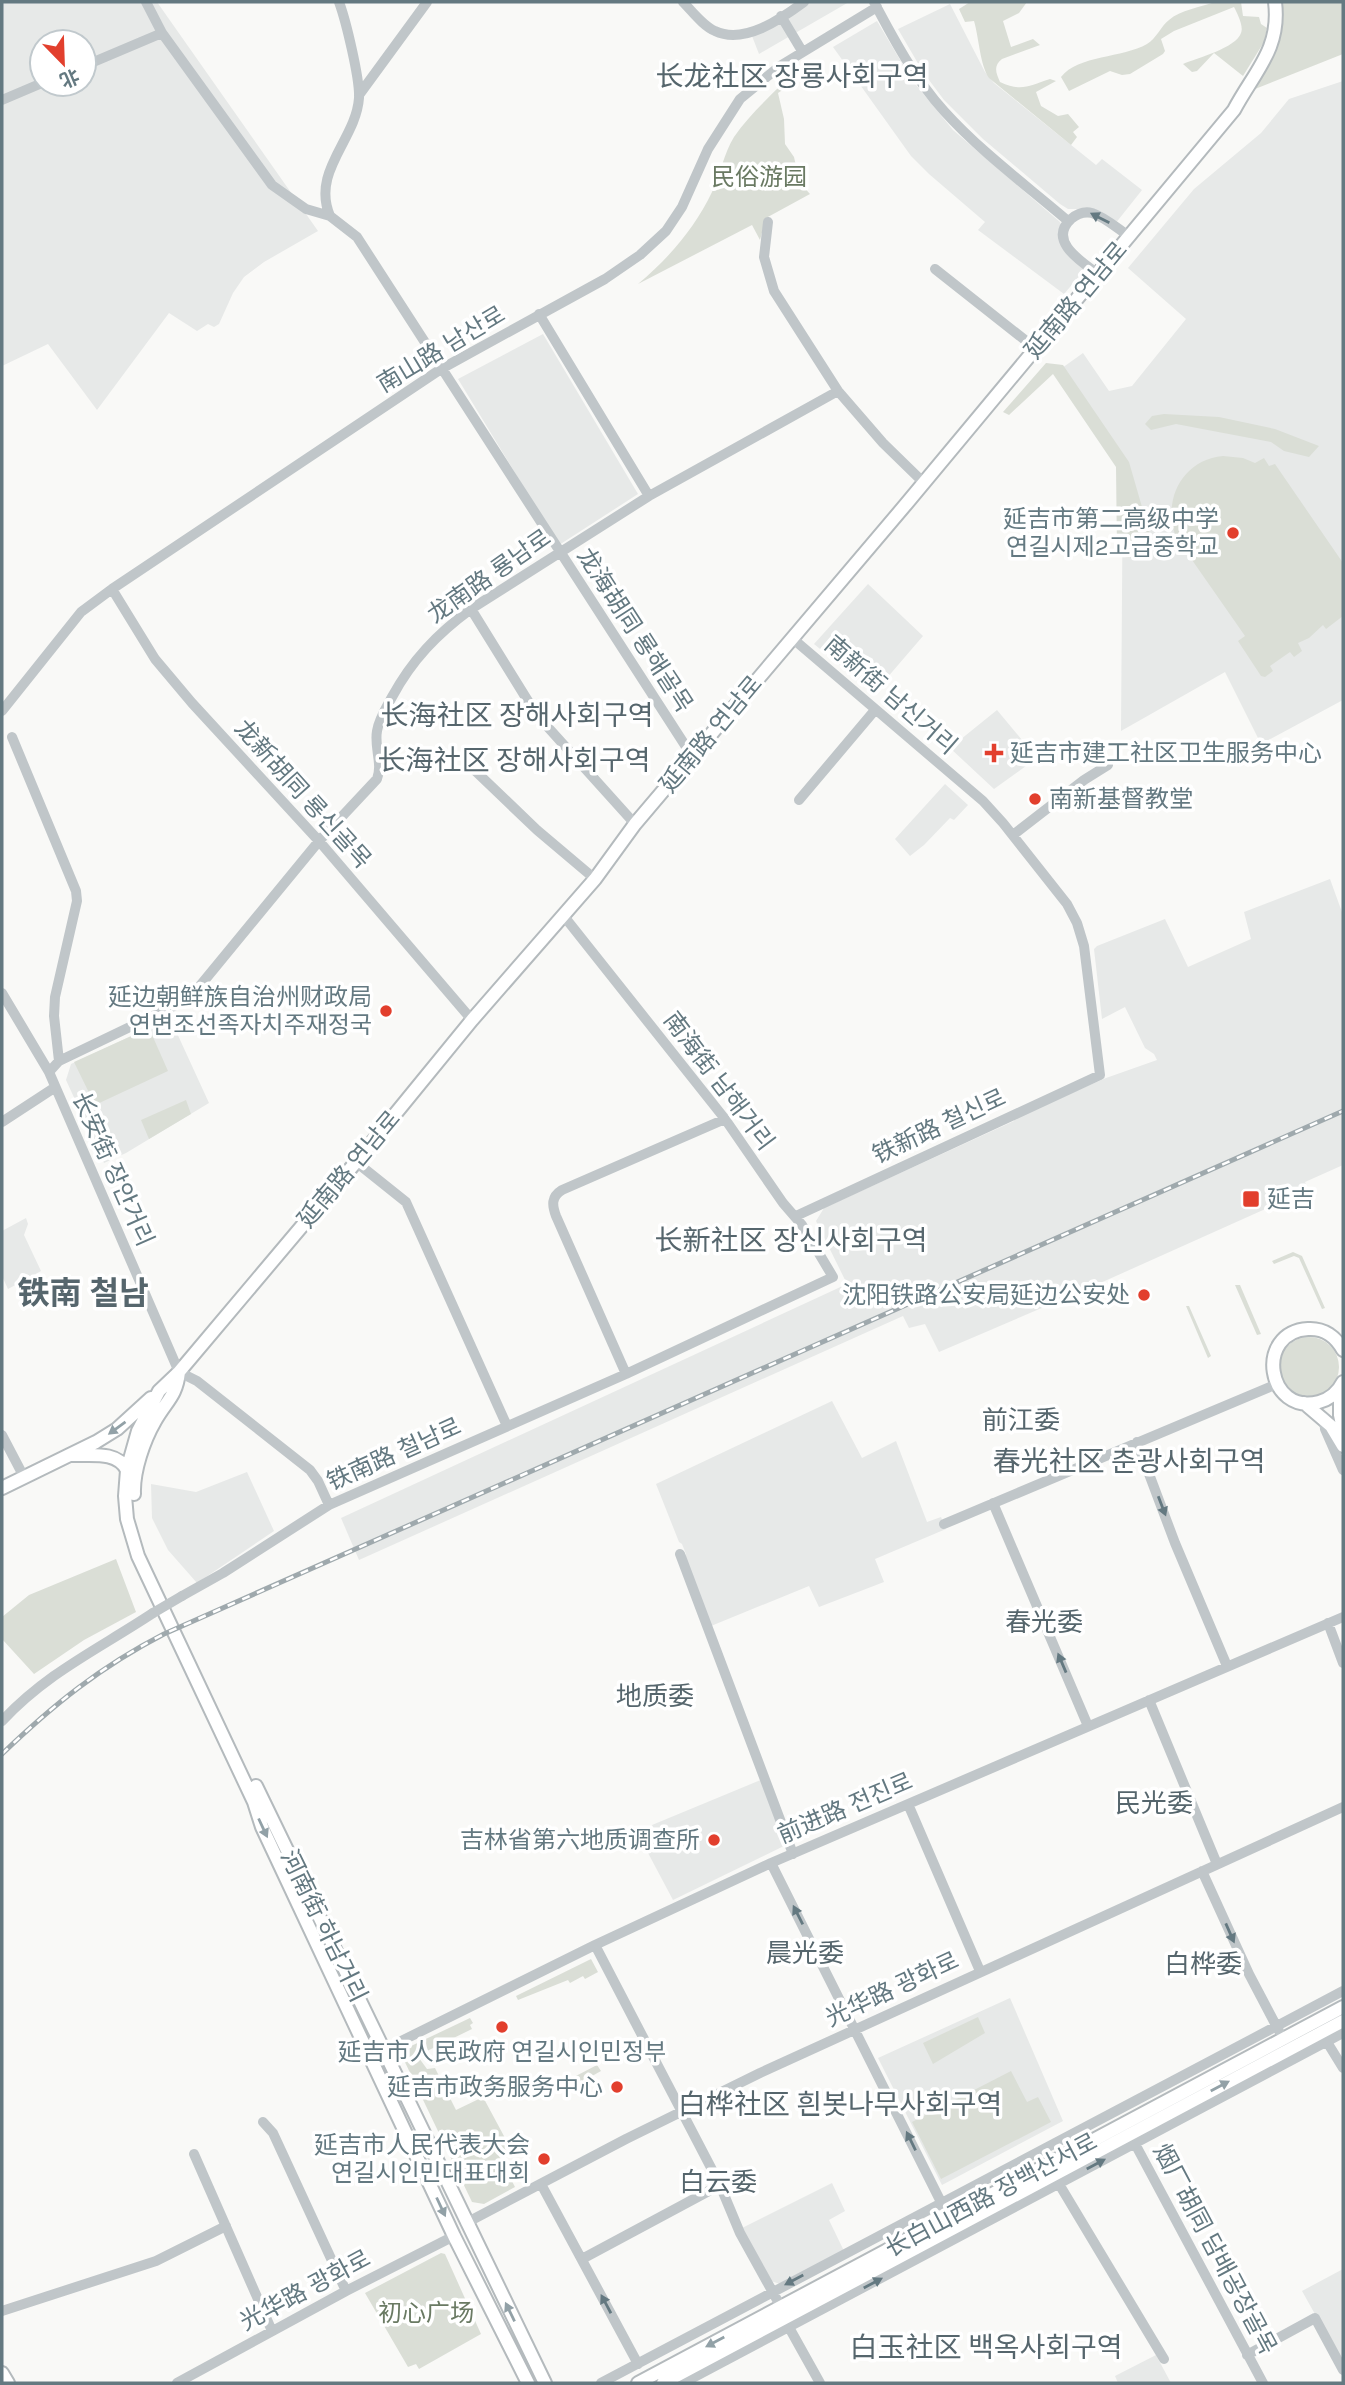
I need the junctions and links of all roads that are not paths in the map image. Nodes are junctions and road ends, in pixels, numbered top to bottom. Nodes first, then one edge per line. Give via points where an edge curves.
1 (146, 2) edge
2 (339, 2) edge
3 (427, 2) edge
4 (683, 2) edge
5 (804, 2) edge
6 (1275, 2) edge
7 (876, 4) edge
8 (781, 16) junction
9 (162, 33) junction
10 (802, 51) junction
11 (98, 60) edge
12 (28, 89) edge
13 (359, 96) junction
14 (2, 100) edge
15 (326, 186) junction
16 (306, 209) junction
17 (330, 216) junction
18 (1068, 221) junction
19 (768, 222) dead end
20 (1130, 237) junction
21 (935, 269) dead end
22 (1098, 274) junction
23 (539, 314) junction
24 (1035, 348) junction
25 (441, 369) junction
26 (838, 391) junction
27 (923, 482) junction
28 (649, 496) junction
29 (559, 552) junction
30 (113, 589) junction
31 (471, 609) junction
32 (792, 638) junction
33 (3, 706) edge
34 (874, 710) junction
35 (12, 737) dead end
36 (692, 756) junction
37 (468, 764) dead end
38 (1108, 765) dead end
39 (799, 800) dead end
40 (635, 824) junction
41 (1013, 835) junction
42 (319, 841) junction
43 (595, 879) junction
44 (563, 915) junction
45 (2, 993) edge
46 (472, 1020) junction
47 (59, 1061) junction
48 (49, 1072) junction
49 (1100, 1075) joint
50 (54, 1088) junction
51 (725, 1119) junction
52 (2, 1122) edge
53 (356, 1162) junction
54 (796, 1216) junction
55 (833, 1277) joint
56 (1341, 1345) edge
57 (179, 1372) junction
58 (626, 1374) junction
59 (1277, 1384) junction
60 (159, 1391) junction
61 (1341, 1394) edge
62 (1304, 1403) junction
63 (1324, 1418) junction
64 (507, 1426) junction
65 (1343, 1429) edge
66 (2, 1436) edge
67 (1138, 1443) junction
68 (1343, 1446) edge
69 (69, 1455) junction
70 (139, 1462) joint
71 (127, 1470) junction
72 (1343, 1470) edge
73 (24, 1477) junction
74 (2, 1488) edge
75 (993, 1503) junction
76 (329, 1505) junction
77 (944, 1524) dead end
78 (680, 1555) dead end
79 (1343, 1617) edge
80 (1328, 1623) junction
81 (1343, 1663) edge
82 (1227, 1666) junction
83 (1149, 1700) junction
84 (2, 1721) edge
85 (1088, 1726) junction
86 (908, 1804) junction
87 (1343, 1807) edge
88 (793, 1854) junction
89 (771, 1863) junction
90 (1217, 1864) junction
91 (1202, 1871) junction
92 (325, 1942) junction
93 (595, 1945) junction
94 (980, 1971) junction
95 (1343, 1991) edge
96 (1343, 2007) edge
97 (1343, 2021) edge
98 (1276, 2026) junction
99 (856, 2030) junction
100 (1343, 2033) edge
101 (1283, 2039) junction
102 (1327, 2042) junction
103 (385, 2050) junction
104 (371, 2056) junction
105 (1276, 2063) junction
106 (1343, 2068) edge
107 (681, 2112) junction
108 (263, 2122) dead end
109 (1133, 2138) junction
110 (194, 2154) dead end
111 (541, 2184) junction
112 (1059, 2184) junction
113 (720, 2185) junction
114 (941, 2202) junction
115 (948, 2218) junction
116 (466, 2223) junction
117 (226, 2225) junction
118 (454, 2236) junction
119 (582, 2259) junction
120 (346, 2291) junction
121 (773, 2292) junction
122 (2, 2312) edge
123 (785, 2317) junction
124 (272, 2331) junction
125 (1247, 2355) junction
126 (1164, 2359) dead end
127 (638, 2364) junction
128 (1343, 2370) edge
129 (2, 2373) edge
130 (525, 2380) edge
131 (544, 2380) edge
132 (8, 2383) edge
133 (177, 2383) edge
134 (601, 2383) edge
135 (638, 2383) edge
136 (663, 2383) edge
137 (685, 2383) edge
138 (820, 2383) edge
139 (1263, 2383) edge

1 - 9 street
2 - 13 street
3 - 13 street
4 - 8 street via 712,30 727,34 746,34
5 - 8 street
6 - 20 main road, 延南路 연남로 via 1274,38 1260,70 1234,110
7 - 10 street, 南山路 남산로
7 - 18 street via 911,66 944,110 972,140
8 - 10 street
9 - 11 street
9 - 16 street via 272,185
10 - 23 street, 南山路 남산로 via 740,99 666,231 618,271
12 - 14 street
13 - 15 street via 356,114 329,167
15 - 16 street via 321,201
15 - 17 street
16 - 17 street
17 - 25 street, 龙海胡同 룡해골목 via 356,237
20 -> 18 street via 1094,214 1080,213
18 - 22 street via 1063,235 1067,249
19 - 26 street via 765,257 774,291
20 - 22 main road, 延南路 연남로
21 - 24 street
22 - 24 main road, 延南路 연남로
23 - 25 street, 南山路 남산로
23 - 28 street
24 - 27 main road, 延南路 연남로
25 - 29 street, 龙海胡同 룡해골목
25 - 30 street, 南山路 남산로
26 - 27 street
26 - 28 street, 龙南路 룡남로
27 - 32 main road, 延南路 연남로
28 - 29 street, 龙南路 룡남로
29 - 31 street, 龙南路 룡남로
29 - 36 street, 龙海胡同 룡해골목
30 - 33 street, 南山路 남산로 via 81,612
30 - 42 street, 龙新胡同 룡신골목 via 155,659
31 - 40 street via 536,714
31 - 42 street, 龙南路 룡남로 via 413,662 379,721 377,779
32 - 34 street, 南新街 남신거리
32 - 36 main road, 延南路 연남로
34 - 39 street
34 - 41 street, 南新街 남신거리 via 983,801
35 - 47 street via 76,891 55,997
36 - 40 main road, 延南路 연남로
37 - 43 street
38 - 41 street
40 - 43 main road, 延南路 연남로
41 - 49 street, 南新街 남신거리 via 1077,923 1086,956
42 - 46 street, 龙新胡同 룡신골목
42 - 47 street, 龙南路 룡남로 via 184,1001
43 - 44 main road, 延南路 연남로
44 - 46 main road, 延南路 연남로
44 - 51 street, 南海街 남해거리
45 - 48 street, 长安街 장안거리
46 - 53 main road, 延南路 연남로
47 - 48 street, 龙南路 룡남로
48 - 50 street, 长安街 장안거리
49 - 54 street, 铁新路 철신로
50 - 52 street
50 - 57 street, 长安街 장안거리
51 - 54 street, 南海街 남해거리
51 - 58 street via 554,1197 556,1216
53 - 57 main road, 延南路 연남로
53 - 64 street via 406,1202
54 - 55 street, 南海街 남해거리
55 - 58 street, 铁南路 철남로
56 - 59 main road via 1314,1329 1290,1335 1274,1354
57 - 60 main road, 延南路 연남로
57 - 70 main road, 延南路 연남로 via 176,1391 155,1421
57 - 76 street via 197,1381 310,1470
58 - 64 street, 铁南路 철남로
59 - 62 main road via 1289,1397
59 - 67 street
60 -> 69 main road via 117,1429
60 - 71 main road, 延南路 연남로 via 138,1431
61 - 62 main road
61 - 65 main road
62 - 63 main road
63 - 68 main road
63 - 72 street
64 - 76 street, 铁南路 철남로
66 - 73 street
67 - 75 street
67 -> 82 street
69 - 71 main road via 110,1457
69 - 73 main road
70 - 92 main road, 河南街 하남거리 via 134,1508 147,1558
71 -> 92 main road, 河南街 하남거리 via 127,1519 138,1556 262,1827
73 - 74 main road
75 - 77 street
85 -> 75 street
76 - 84 street, 铁南路 철남로, bridge via 58,1671
78 - 88 street
79 - 80 street, 前进路 전진로
80 - 81 street
80 - 82 street, 前进路 전진로
82 - 83 street, 前进路 전진로
83 - 85 street, 前进路 전진로
83 - 90 street
85 - 86 street, 前进路 전진로
86 - 88 street, 前进路 전진로
86 - 94 street
87 - 90 street, 光华路 광화로
88 - 89 street, 前进路 전진로
89 - 93 street, 前进路 전진로
99 -> 89 street
90 - 91 street, 光华路 광화로
91 - 94 street, 光华路 광화로
91 -> 98 street
92 - 103 main road, 河南街 하남거리
92 - 104 main road, 河南街 하남거리
93 - 103 street, 前进路 전진로
93 - 107 street
94 - 99 street, 光华路 광화로
95 - 98 street
96 - 101 main road, 长白山西路 장백산서로
97 - 105 main road, 长白山西路 장백산서로
98 - 101 street
98 - 114 street
99 - 107 street, 光华路 광화로
114 -> 99 street
100 - 102 street
101 - 115 main road, 长白山西路 장백산서로
102 - 105 street
102 - 106 street
103 - 104 street, 前进路 전진로
103 - 116 main road, 河南街 하남거리
104 -> 118 main road, 河南街 하남거리
109 -> 105 main road, 长白山西路 장백산서로
107 - 111 street, 光华路 광화로
107 - 113 street
108 - 120 street via 273,2133
112 -> 109 street
109 - 123 main road, 长白山西路 장백산서로
109 - 125 street, 烟厂胡同 담배공장골목
110 - 117 street
111 - 116 street, 光华路 광화로
111 - 119 street
123 -> 112 street
112 - 126 street
113 - 119 street
113 - 121 street
114 - 115 street
114 -> 121 street
115 - 123 main road, 长白山西路 장백산서로
131 -> 116 main road, 河南街 하남거리
117 - 122 street via 156,2261
117 - 124 street
118 - 120 street, 光华路 광화로
118 - 130 main road, 河南街 하남거리
127 -> 119 street
120 - 124 street, 光华路 광화로
121 - 123 street
121 - 127 street
123 -> 135 main road, 长白山西路 장백산서로
123 - 136 main road, 长白山西路 장백산서로
123 - 137 street
123 - 138 street
124 - 133 street, 光华路 광화로
125 - 128 street via 1315,2318
125 - 139 street, 烟厂胡同 담배공장골목
127 - 134 street
129 - 132 main road

